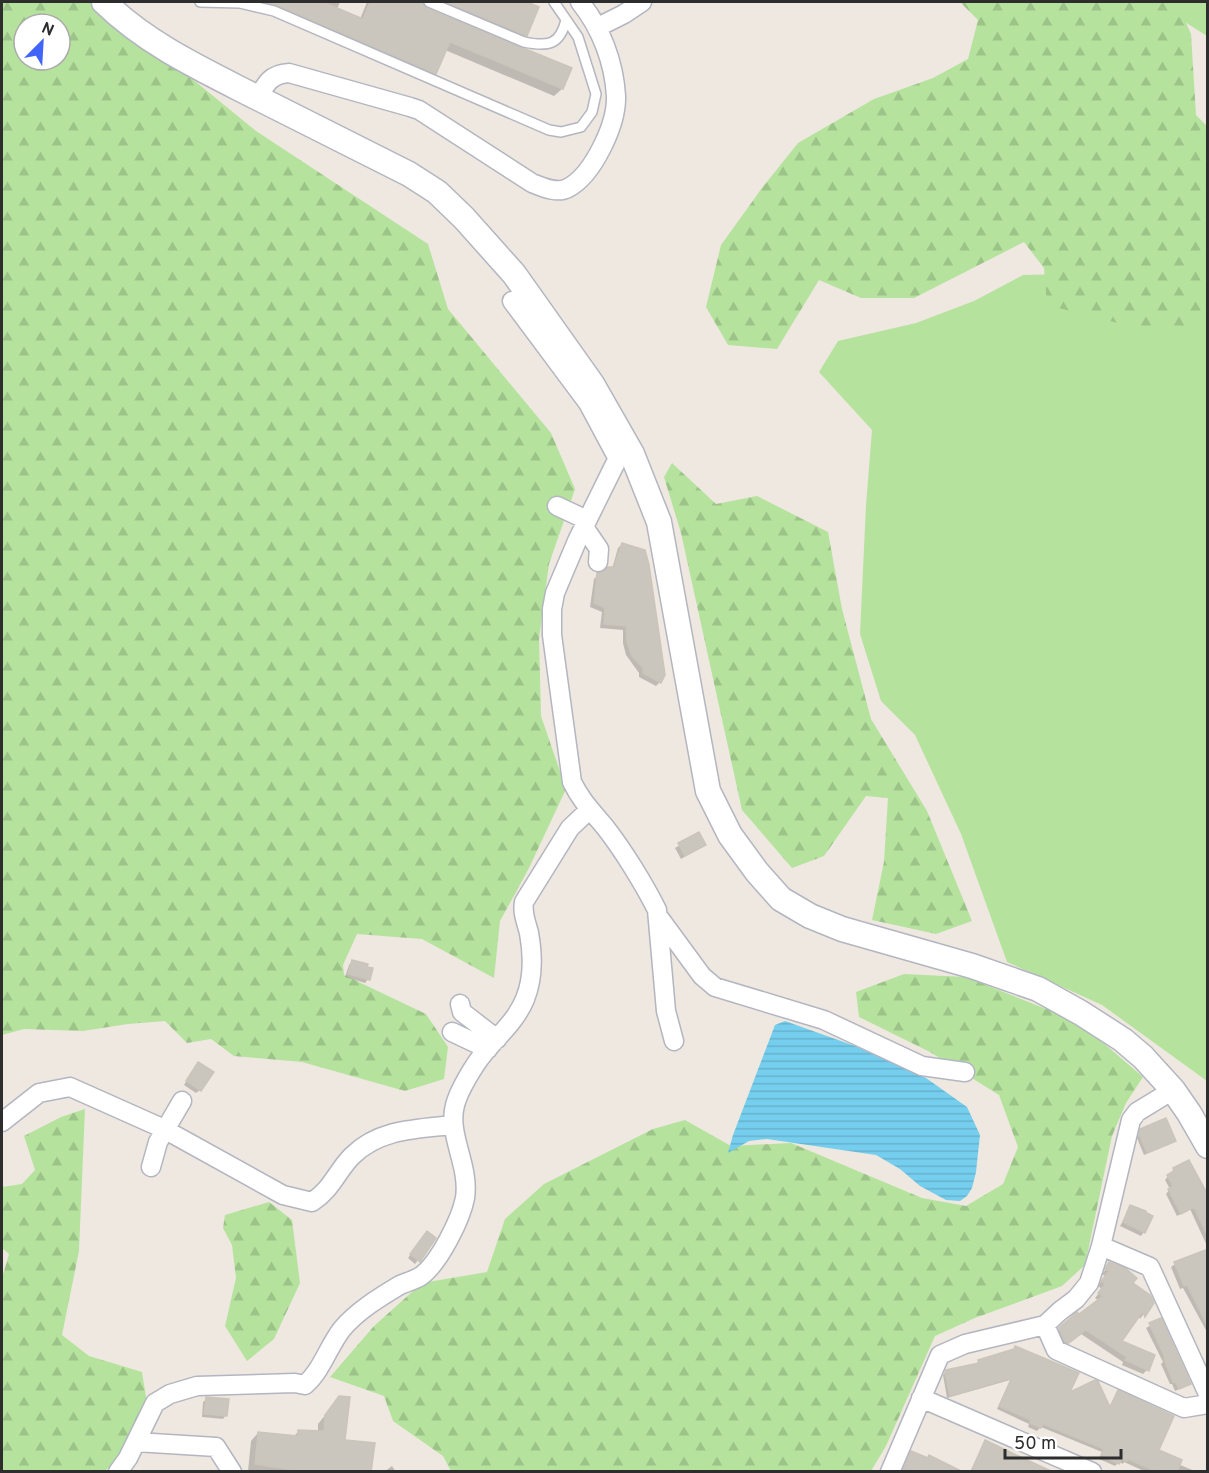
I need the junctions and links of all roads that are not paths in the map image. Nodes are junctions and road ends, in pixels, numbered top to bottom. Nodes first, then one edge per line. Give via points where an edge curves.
1 (104, 2) edge
2 (200, 2) edge
3 (429, 2) edge
4 (554, 2) edge
5 (580, 2) edge
6 (642, 2) edge
7 (566, 20) junction
8 (598, 27) junction
9 (258, 98) junction
10 (512, 300) dead end
11 (625, 457) junction
12 (557, 506) dead end
13 (585, 523) junction
14 (598, 562) dead end
15 (589, 810) junction
16 (658, 916) junction
17 (460, 1004) dead end
18 (452, 1032) dead end
19 (674, 1041) dead end
20 (493, 1044) junction
21 (965, 1072) dead end
22 (1173, 1090) junction
23 (182, 1101) dead end
24 (2, 1122) edge
25 (453, 1125) junction
26 (164, 1129) junction
27 (1208, 1146) edge
28 (151, 1167) dead end
29 (1101, 1246) junction
30 (1045, 1325) junction
31 (1208, 1394) edge
32 (921, 1398) junction
33 (1208, 1404) edge
34 (136, 1442) junction
35 (118, 1472) edge
36 (232, 1472) edge
37 (890, 1472) edge
38 (1092, 1472) edge

1 - 9 street via 155,43
2 - 7 lane via 240,3 274,11 561,132 581,127 592,112 596,94 578,37
3 - 7 lane via 535,44 560,38
4 - 7 lane
5 - 8 street
6 - 8 street
8 - 9 street via 607,50 616,98 612,118 602,149 591,166 561,190 532,183 410,107 289,73 274,76
9 - 11 street via 409,174 458,211 520,283 592,384
10 - 11 street
11 - 13 street
11 - 22 street via 659,522 708,790 730,835 758,873 781,899 810,916 1038,989 1123,1040
12 - 13 street
13 - 14 street via 599,549
13 - 15 street via 555,593 552,635 572,782
15 - 16 street via 650,896
15 - 20 street via 570,828 524,902 522,910 533,955 531,977 526,999
16 - 19 street via 666,1011
16 - 21 street via 702,976 715,987 824,1020 922,1066
17 - 20 street via 462,1012
18 - 20 street
20 - 25 street via 478,1060 457,1099
22 - 27 street
22 - 29 street via 1137,1112 1131,1120
23 - 26 street
24 - 26 street via 39,1093 70,1087
25 - 26 street via 394,1131 371,1141 351,1157 323,1195 312,1202 283,1195
25 - 34 street via 464,1165 465,1198 453,1229 428,1269 373,1302 342,1329 315,1376 305,1385 197,1386 170,1394 155,1403
26 - 28 street
29 - 30 street via 1089,1283
29 - 31 street via 1150,1267
30 - 32 street via 965,1344 940,1355
30 - 33 street via 1056,1350 1184,1407
32 - 37 street
32 - 38 street
34 - 35 street
34 - 36 street via 216,1447

